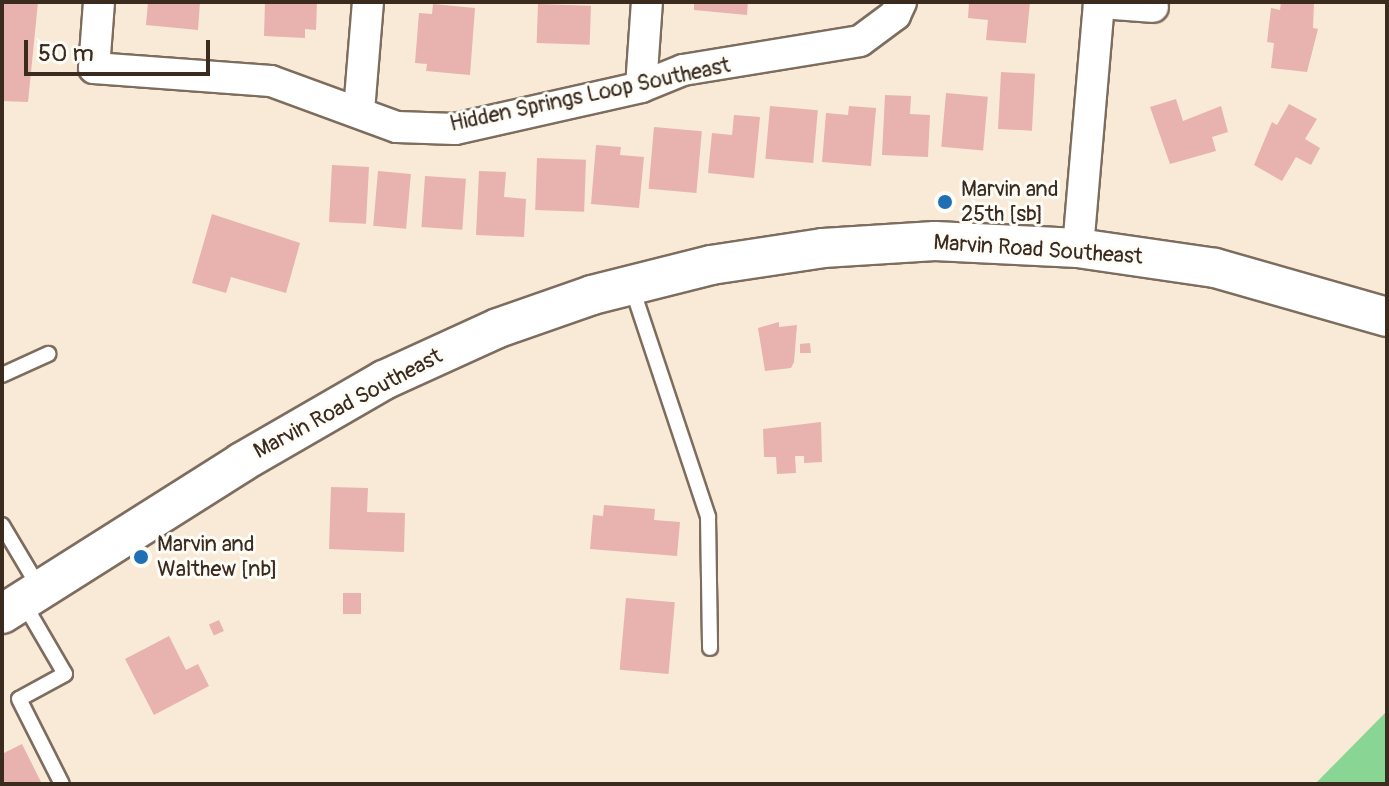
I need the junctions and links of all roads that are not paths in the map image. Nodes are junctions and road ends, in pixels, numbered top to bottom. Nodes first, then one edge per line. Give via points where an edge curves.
1 (99, 2) edge
2 (368, 2) edge
3 (647, 2) edge
4 (901, 2) edge
5 (1099, 2) edge
6 (1153, 7) dead end
7 (641, 87) junction
8 (359, 111) junction
9 (1078, 248) junction
10 (631, 284) junction
11 (1387, 317) edge
12 (48, 354) dead end
13 (2, 375) edge
14 (2, 525) edge
15 (22, 601) edge
16 (710, 648) dead end
17 (62, 784) edge

1 - 8 street, Hidden Springs Loop Southeast via 94,68 271,81
2 - 8 street
3 - 7 street
4 - 7 street, Hidden Springs Loop Southeast via 895,15 860,41 683,70
5 - 6 street
5 - 9 street
7 - 8 street, Hidden Springs Loop Southeast via 455,129 397,127
9 - 10 street, Marvin Road Southeast via 935,241 823,248
9 - 11 street, Marvin Road Southeast via 1215,268
10 - 15 street, Marvin Road Southeast via 498,328 384,380
10 - 16 lane via 708,517
12 - 13 lane
14 - 15 lane
15 - 17 lane via 65,674 19,699

